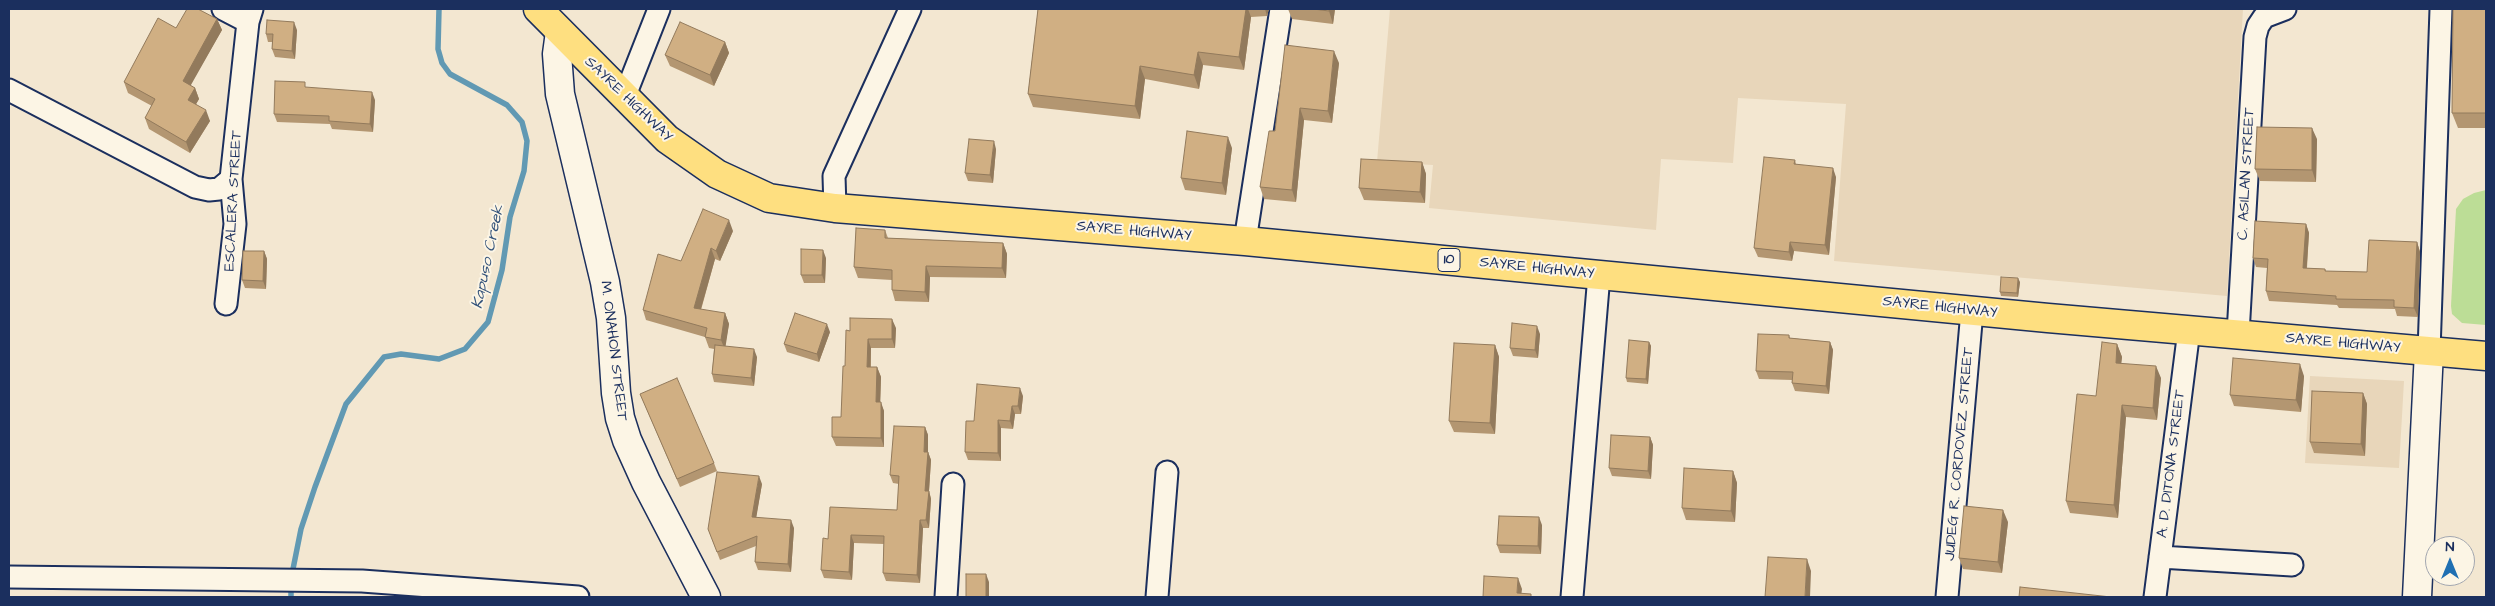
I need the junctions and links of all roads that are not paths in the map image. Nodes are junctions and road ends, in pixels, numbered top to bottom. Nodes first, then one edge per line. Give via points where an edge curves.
1 (223, 9) edge
2 (538, 9) edge
3 (659, 9) edge
4 (910, 9) edge
5 (1281, 9) edge
6 (2285, 9) edge
7 (2441, 9) edge
8 (250, 15) edge
9 (560, 32) junction
10 (9, 90) edge
11 (624, 98) junction
12 (231, 179) junction
13 (835, 208) junction
14 (1245, 241) junction
15 (1599, 275) junction
16 (226, 304) dead end
17 (1972, 311) junction
18 (2189, 330) junction
19 (2238, 334) junction
20 (2429, 351) junction
21 (2486, 356) edge
22 (1167, 472) dead end
23 (953, 484) dead end
24 (2160, 557) junction
25 (2292, 565) dead end
26 (9, 577) edge
27 (578, 597) edge
28 (706, 597) edge
29 (946, 597) edge
30 (1156, 597) edge
31 (1572, 597) edge
32 (1947, 597) edge
33 (2155, 597) edge
34 (2417, 597) edge

1 - 8 street
2 - 9 highway, SAYRE HIGHWAY / 10
3 - 11 street
4 - 13 street via 834,176
5 - 14 street
6 - 19 street, C. ASILAN STREET via 2264,17 2255,37
7 - 20 street
8 - 12 street, ESCALERA STREET
9 - 11 highway, SAYRE HIGHWAY / 10
9 - 28 street, M. ONAHON STREET via 557,54 560,94 605,282 620,418 646,482
10 - 12 street via 195,187 219,189
11 - 13 highway, SAYRE HIGHWAY / 10 via 666,139 717,174 769,198
12 - 16 street, ESCALERA STREET via 235,224
13 - 14 highway, SAYRE HIGHWAY / 10
14 - 15 highway, SAYRE HIGHWAY / 10
15 - 17 highway, SAYRE HIGHWAY / 10
15 - 31 street
17 - 18 highway, SAYRE HIGHWAY / 10
17 - 32 street, JUDEG R. CORDOVEZ STREET
18 - 19 highway, SAYRE HIGHWAY / 10
18 - 24 street, A. D. DITONA STREET
19 - 20 highway, SAYRE HIGHWAY / 10
20 - 21 highway, SAYRE HIGHWAY / 10
20 - 34 street
22 - 30 street
23 - 29 street
24 - 25 street
24 - 33 street, A. D. DITONA STREET
26 - 27 street via 362,581

